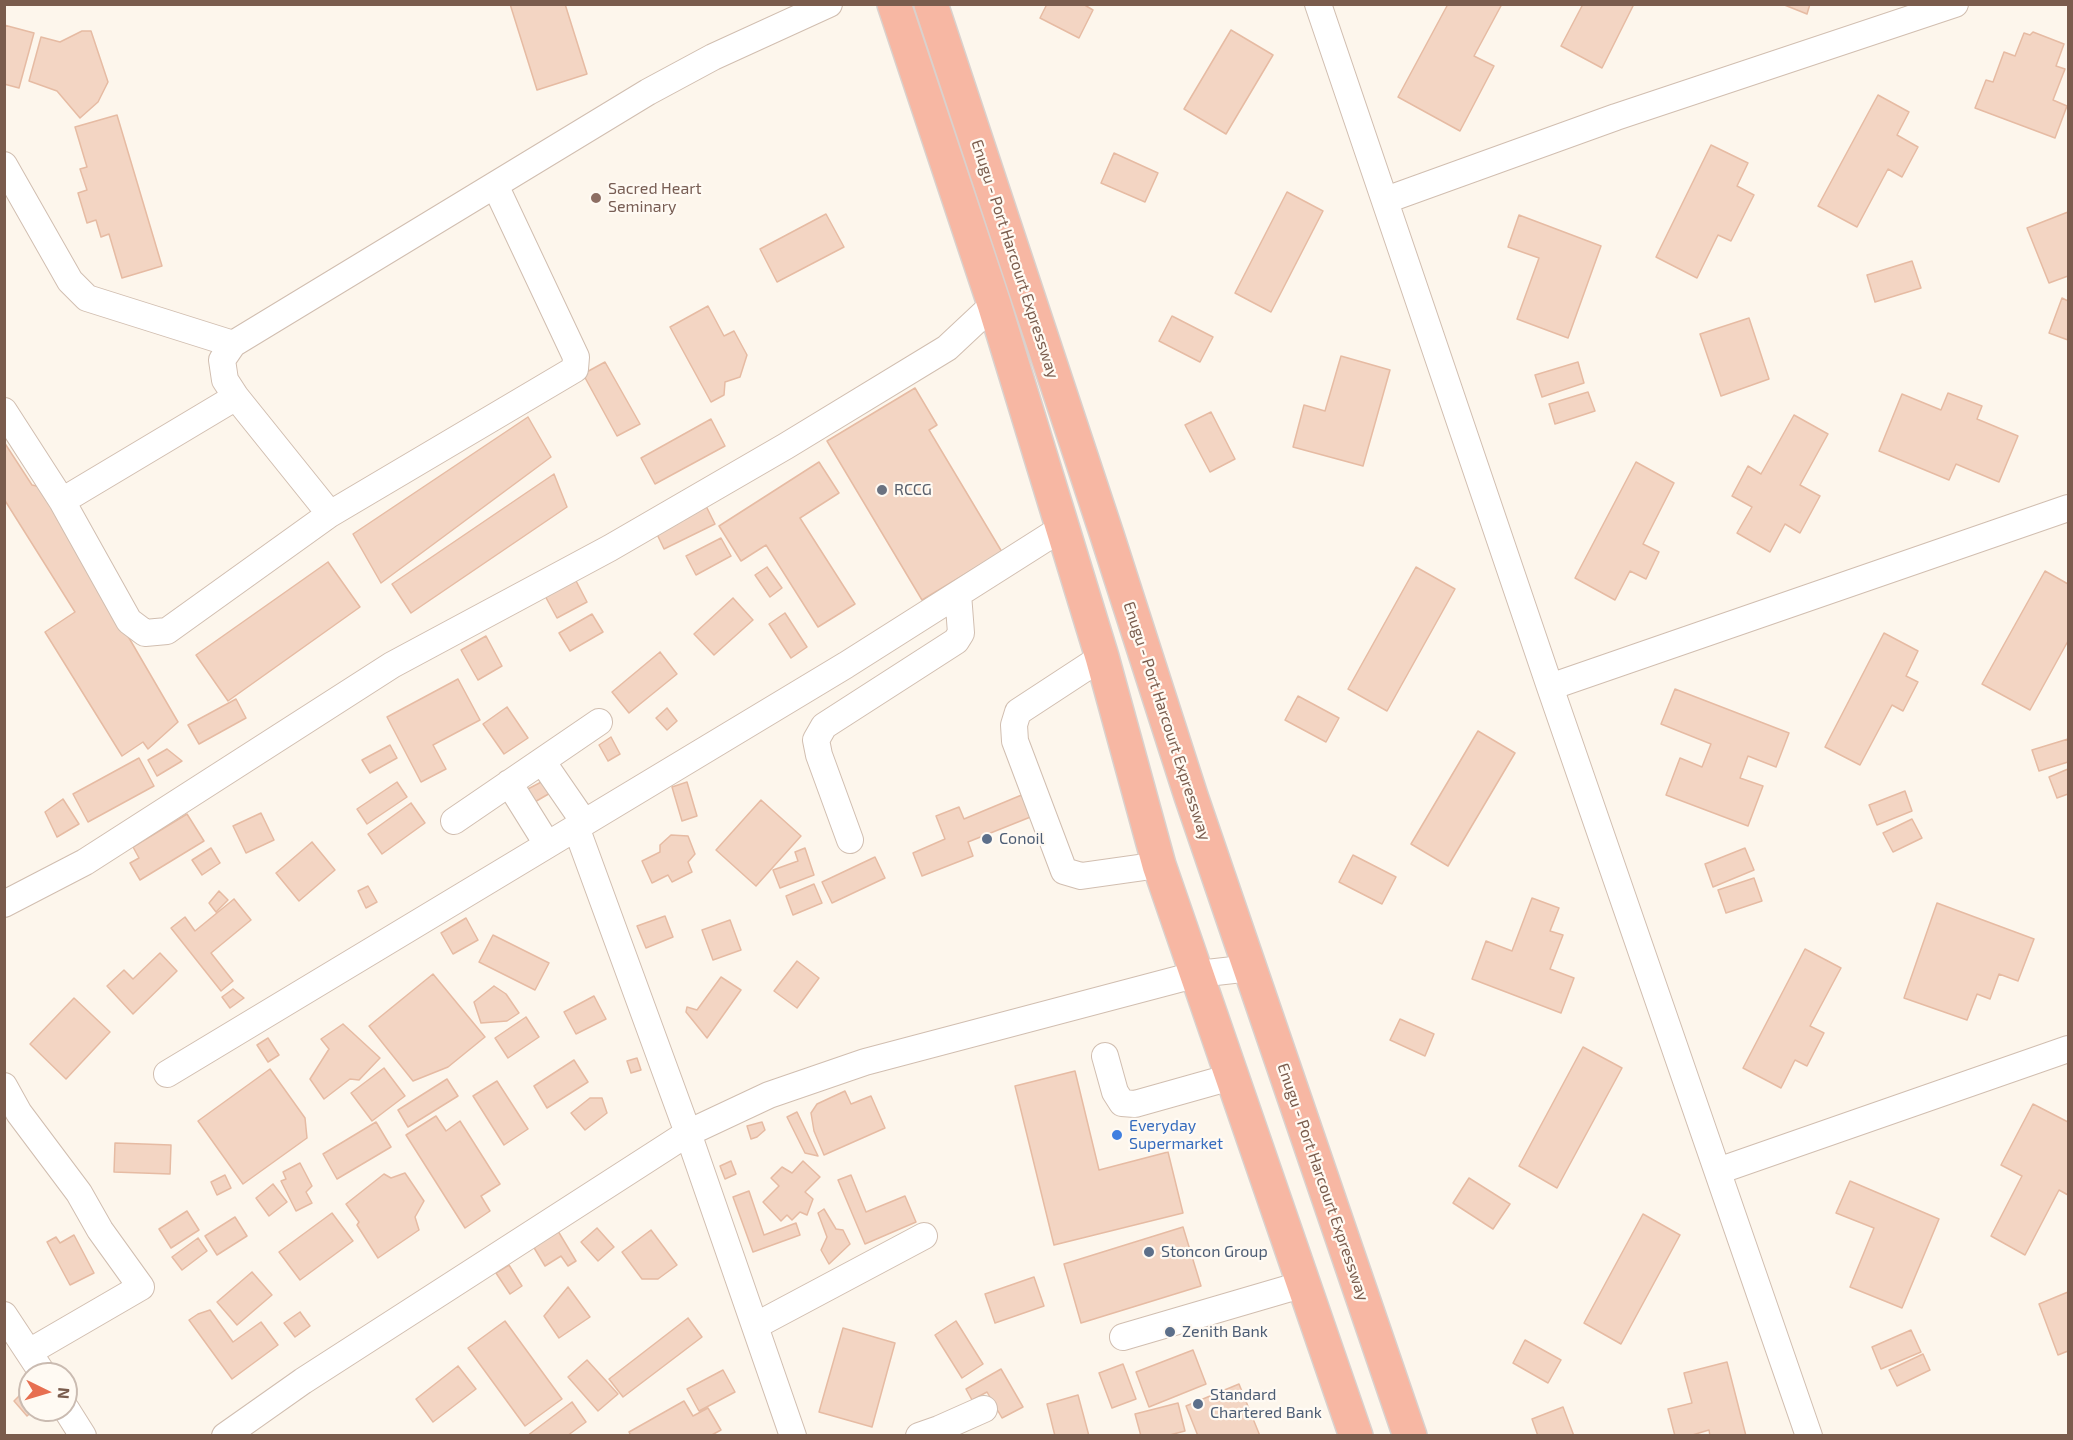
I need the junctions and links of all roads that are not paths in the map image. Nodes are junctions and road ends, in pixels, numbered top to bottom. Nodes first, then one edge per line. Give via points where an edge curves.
1 (829, 4) edge
2 (894, 4) edge
3 (931, 4) edge
4 (1318, 4) edge
5 (1955, 4) edge
6 (4, 165) edge
7 (495, 185) junction
8 (1386, 200) junction
9 (994, 304) junction
10 (233, 344) junction
11 (236, 397) junction
12 (4, 411) edge
13 (62, 501) junction
14 (2068, 508) edge
15 (330, 514) junction
16 (1062, 528) junction
17 (958, 594) junction
18 (1102, 657) junction
19 (1550, 687) junction
20 (599, 722) dead end
21 (542, 760) junction
22 (509, 783) junction
23 (454, 821) dead end
24 (580, 824) junction
25 (850, 840) dead end
26 (548, 843) junction
27 (1159, 865) junction
28 (4, 904) edge
29 (1251, 968) junction
30 (1198, 974) junction
31 (2068, 1049) edge
32 (1105, 1056) dead end
33 (167, 1074) dead end
34 (1231, 1077) junction
35 (4, 1086) edge
36 (688, 1132) junction
37 (1718, 1171) junction
38 (924, 1236) dead end
39 (1304, 1284) junction
40 (4, 1315) edge
41 (755, 1326) junction
42 (1123, 1337) dead end
43 (28, 1352) junction
44 (35, 1362) edge
45 (984, 1408) dead end
46 (75, 1422) edge
47 (84, 1436) edge
48 (225, 1436) edge
49 (793, 1436) edge
50 (919, 1436) edge
51 (1356, 1436) edge
52 (1410, 1436) edge
53 (1809, 1436) edge

1 - 7 street via 648,92
2 - 9 highway, Enugu - Port Harcourt Expressway
3 - 29 highway, Enugu - Port Harcourt Expressway
4 - 8 street
5 - 8 street via 1616,117
6 - 10 street via 70,281 87,298
7 - 10 street
7 - 15 street via 576,357 575,369
8 - 19 street
9 - 16 highway, Enugu - Port Harcourt Expressway
9 - 28 street via 947,348 610,548 392,665 85,862
10 - 11 street via 222,360 225,380
11 - 13 street
11 - 15 street
12 - 13 street
13 - 15 street via 129,621 145,633 167,631
14 - 19 street
16 - 17 street
16 - 18 highway, Enugu - Port Harcourt Expressway
17 - 24 street
17 - 25 street via 961,633 956,641 824,726 816,740
18 - 27 highway, Enugu - Port Harcourt Expressway
18 - 27 street via 1018,712 1015,741 1064,871 1082,876
19 - 37 street
20 - 21 street
21 - 22 street
21 - 24 street
22 - 23 street
22 - 26 street
24 - 26 street
24 - 36 street
26 - 33 street
27 - 30 highway, Enugu - Port Harcourt Expressway
29 - 30 street
29 - 52 highway, Enugu - Port Harcourt Expressway
30 - 34 highway, Enugu - Port Harcourt Expressway
30 - 36 street via 823,1075
31 - 37 street
32 - 34 street via 1122,1103 1135,1104
34 - 39 highway, Enugu - Port Harcourt Expressway
35 - 43 street via 141,1287
36 - 41 street
36 - 48 street via 303,1381
37 - 53 street
38 - 41 street
39 - 42 street
39 - 51 highway, Enugu - Port Harcourt Expressway
40 - 43 street
41 - 49 street
43 - 44 street
45 - 50 street
46 - 47 street

